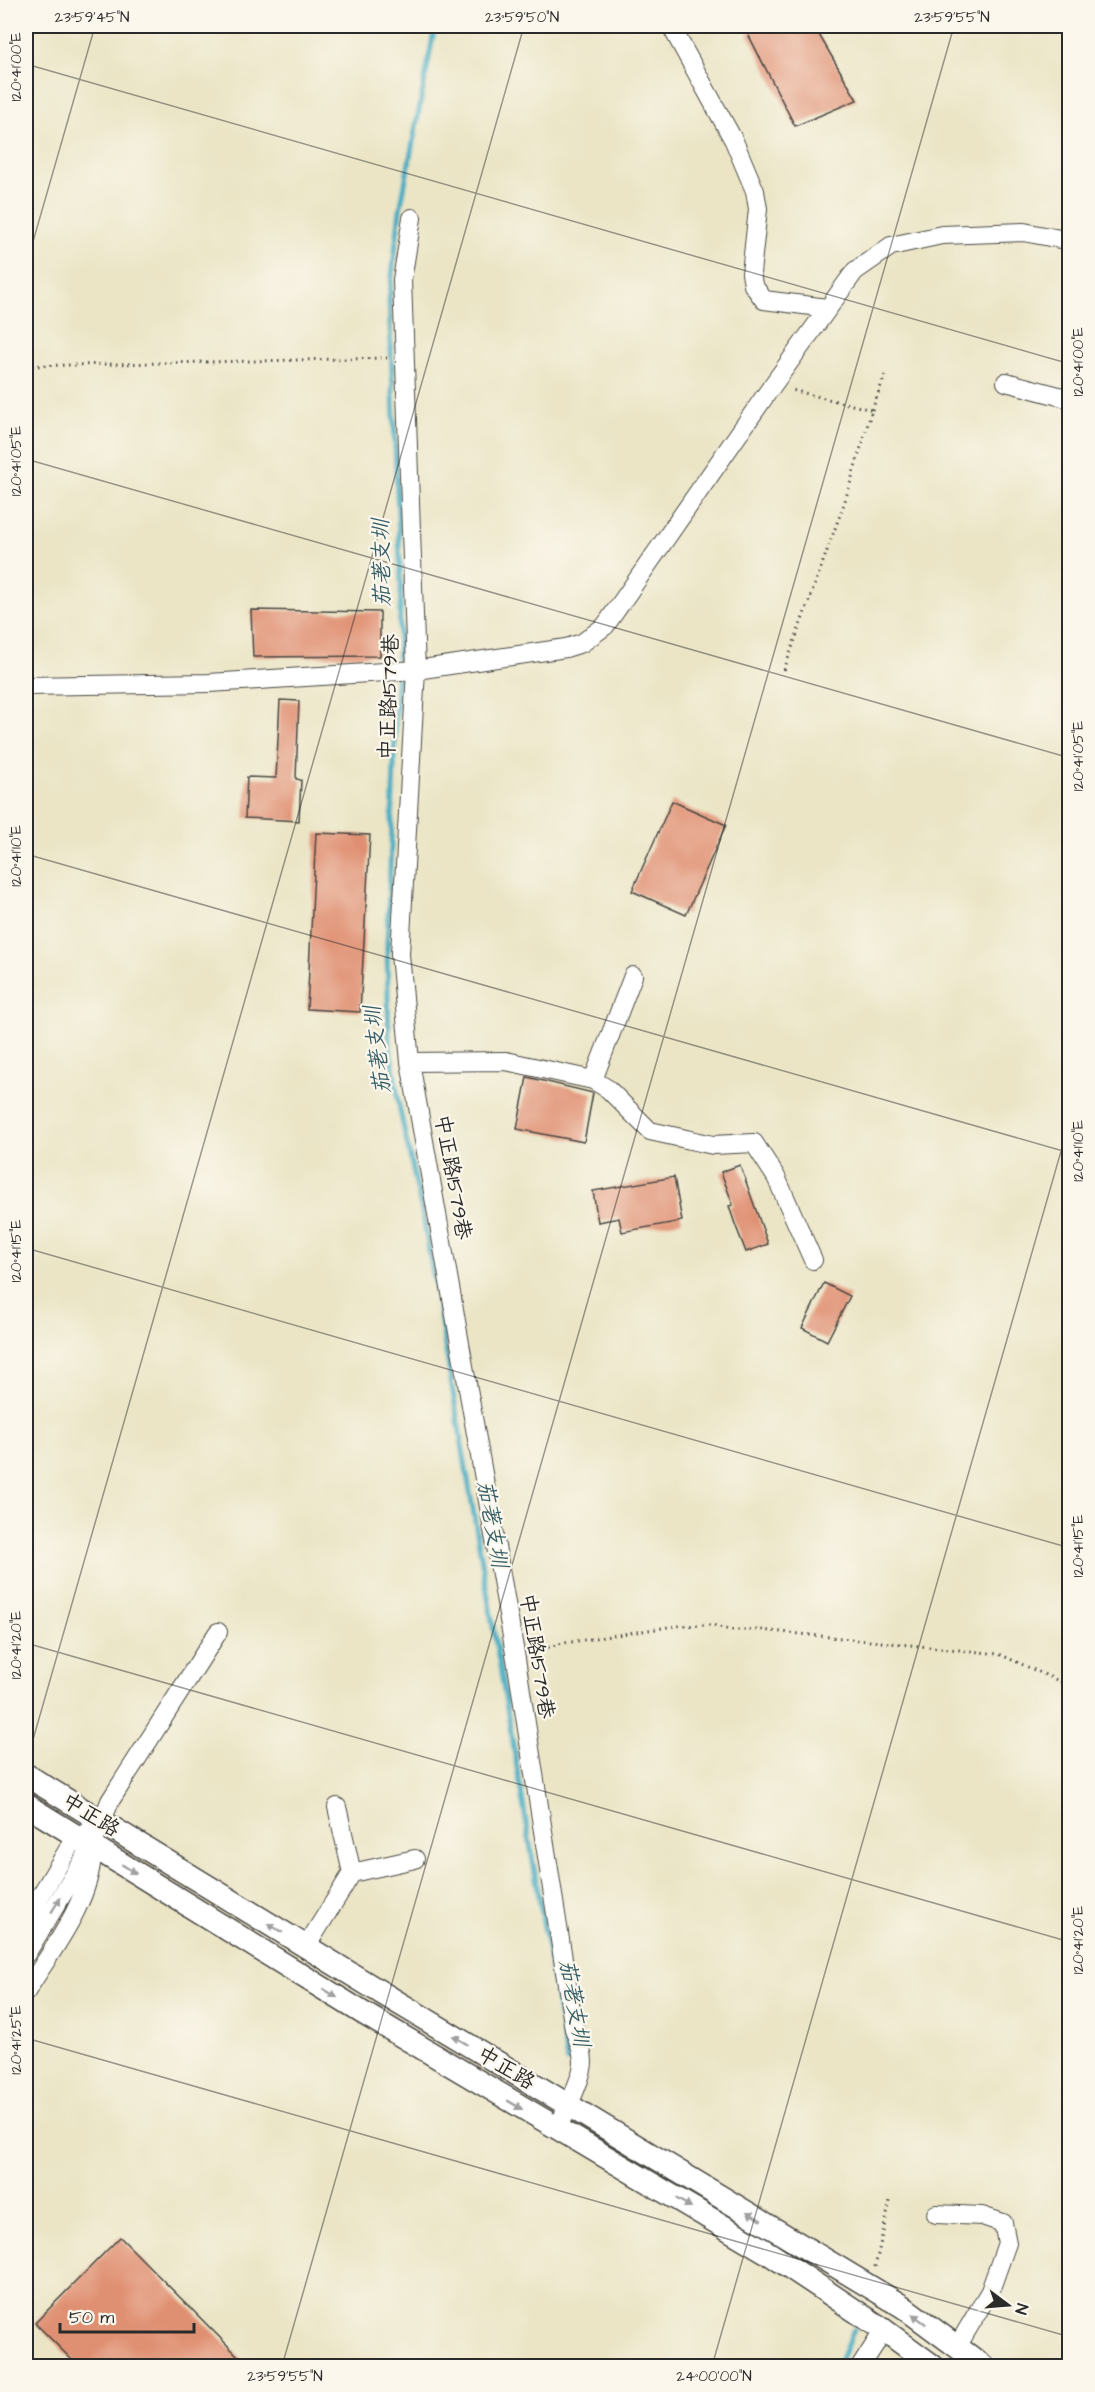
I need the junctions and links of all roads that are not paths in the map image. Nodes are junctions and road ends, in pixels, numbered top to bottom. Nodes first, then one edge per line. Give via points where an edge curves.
1 (671, 26) edge
2 (412, 218) dead end
3 (1070, 241) edge
4 (827, 308) junction
5 (1006, 382) dead end
6 (1070, 399) edge
7 (416, 670) junction
8 (26, 686) edge
9 (633, 976) dead end
10 (410, 1062) junction
11 (593, 1080) junction
12 (813, 1260) dead end
13 (218, 1632) dead end
14 (26, 1775) edge
15 (26, 1805) edge
16 (337, 1807) dead end
17 (101, 1822) junction
18 (85, 1842) junction
19 (415, 1859) dead end
20 (352, 1873) junction
21 (26, 1920) edge
22 (306, 1947) junction
23 (26, 1954) edge
24 (26, 1992) edge
25 (569, 2105) junction
26 (557, 2129) junction
27 (936, 2214) dead end
28 (884, 2330) junction
29 (957, 2347) junction
30 (861, 2367) edge
31 (933, 2367) edge
32 (983, 2367) edge

1 - 4 street via 734,141 754,191 758,209 753,285 764,300
2 - 7 street, 中正路1579巷 via 402,280
3 - 4 street via 1024,232 942,235 891,246 855,271
4 - 7 street via 605,626 582,643 566,648
5 - 6 street
7 - 8 street via 210,683
7 - 10 street, 中正路1579巷 via 400,954
9 - 11 street
10 - 11 street via 506,1061
10 - 25 street, 中正路1579巷 via 516,1659 574,2029 582,2051 583,2064
11 - 12 street via 608,1089 650,1131 713,1145 754,1143 776,1177
13 - 17 street via 110,1801
14 - 17 main road, 中正路
15 - 18 main road, 中正路
16 - 20 street
17 - 18 street
22 -> 17 main road, 中正路
18 - 21 street via 70,1846
23 -> 18 street
18 - 24 street via 91,1866 82,1900
18 -> 26 main road, 中正路
19 - 20 street
20 - 22 street
25 -> 22 main road, 中正路
25 - 26 street, 中正路1579巷
29 -> 25 main road, 中正路 via 902,2306
26 -> 28 main road, 中正路 via 770,2254
27 - 29 street via 982,2216 1002,2223 1007,2243 990,2291
28 - 30 street
28 - 31 main road, 中正路
29 - 32 main road, 中正路

